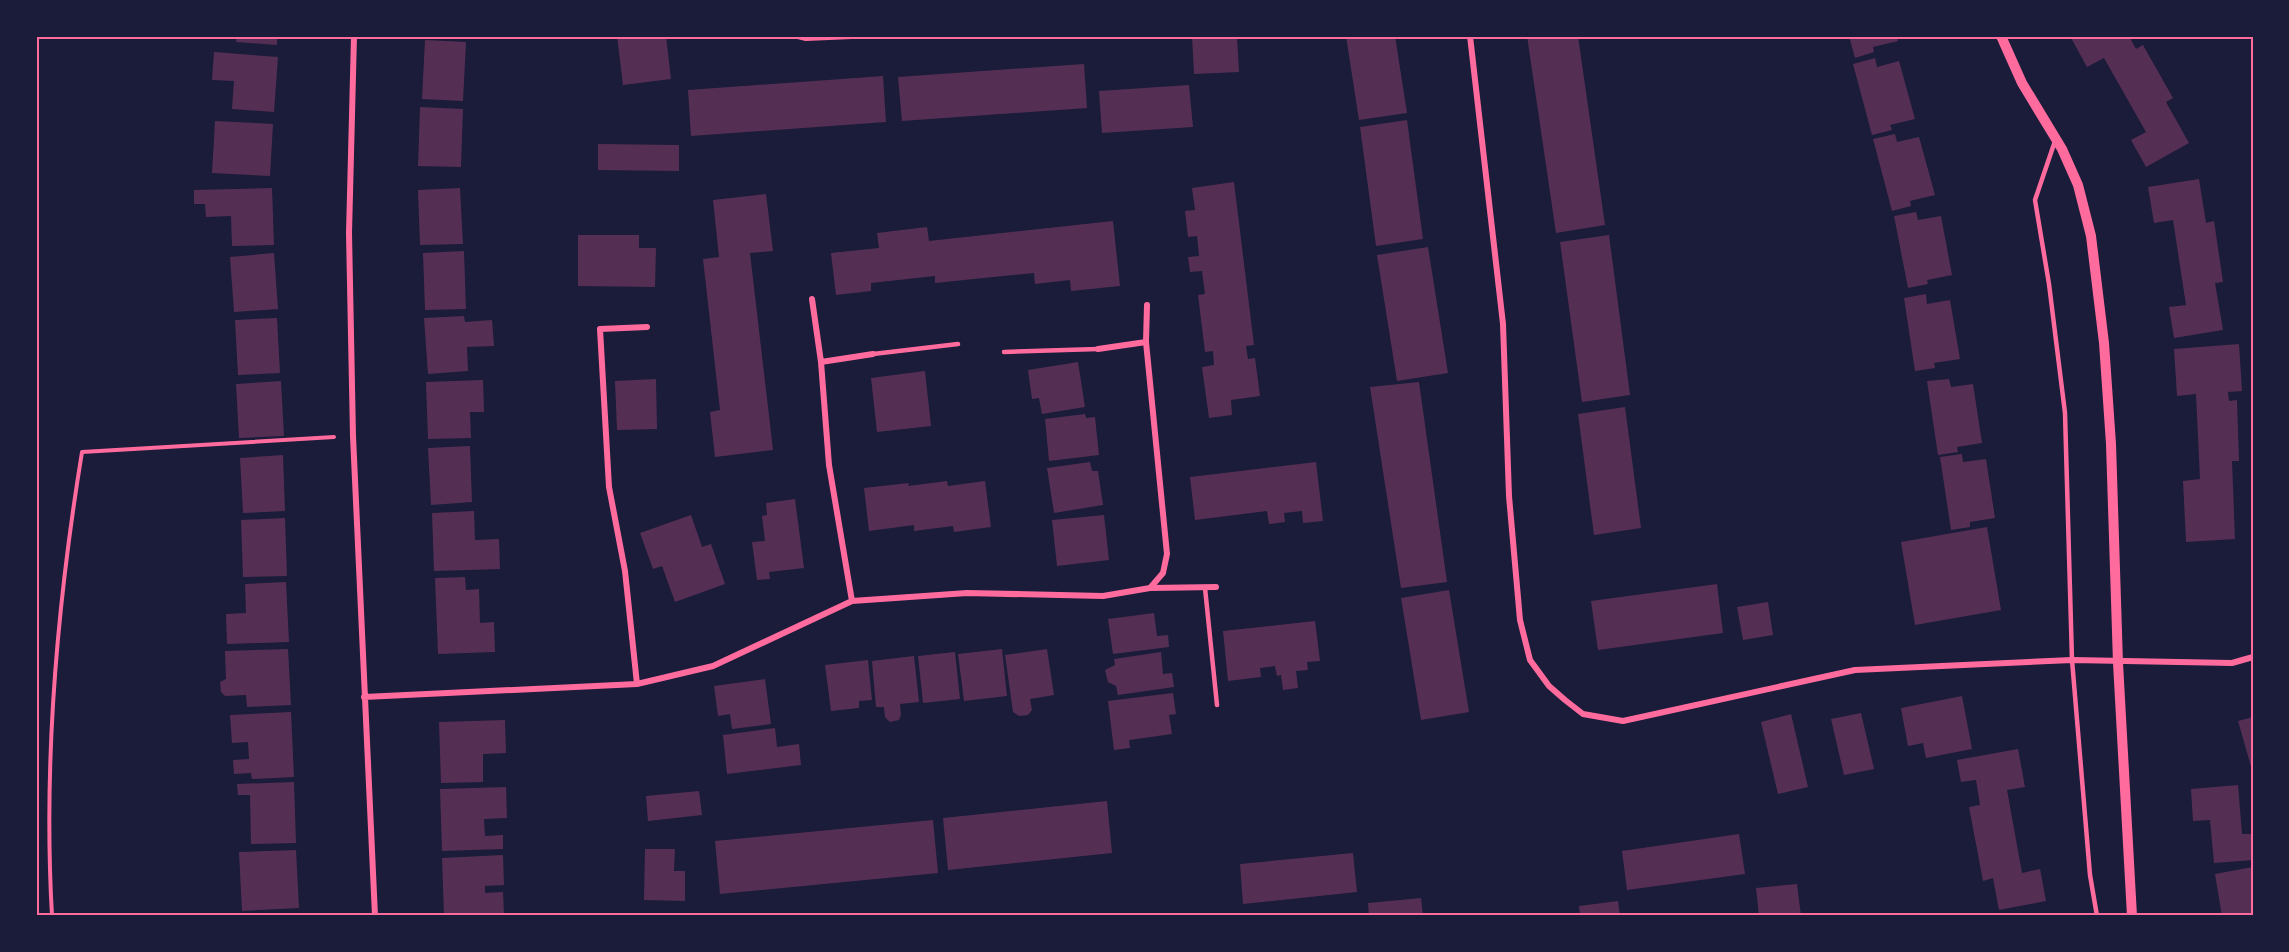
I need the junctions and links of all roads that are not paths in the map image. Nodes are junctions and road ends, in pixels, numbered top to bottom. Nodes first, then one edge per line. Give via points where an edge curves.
1 (354, 36) edge
2 (798, 36) edge
3 (852, 36) edge
4 (1470, 36) edge
5 (2001, 36) edge
6 (2056, 138) junction
7 (812, 299) dead end
8 (1147, 306) dead end
9 (647, 327) dead end
10 (1146, 342) junction
11 (958, 344) dead end
12 (1098, 349) joint
13 (1004, 352) dead end
14 (873, 354) joint
15 (821, 362) junction
16 (1216, 587) dead end
17 (1150, 588) junction
18 (1204, 588) junction
19 (852, 601) junction
20 (2253, 657) edge
21 (2073, 660) junction
22 (2118, 663) junction
23 (638, 684) junction
24 (364, 697) junction
25 (1217, 705) dead end
26 (375, 916) edge
27 (2097, 916) edge
28 (2132, 916) edge

1 - 24 street via 349,234 352,436
2 - 3 street
4 - 21 street via 1503,324 1509,496 1520,620 1530,660 1549,686 1583,714 1623,721 1855,670
5 - 6 street via 2022,82
6 - 21 lane via 2035,200 2065,413
6 - 22 street via 2078,185 2091,236 2101,319 2111,444
7 - 15 street
8 - 10 street
9 - 23 street via 600,329 609,487 625,571
10 - 12 street
10 - 17 street via 1167,554 1163,573
11 - 14 lane
12 - 13 lane
14 - 15 street
15 - 19 street via 829,465
16 - 18 street
17 - 18 street
17 - 19 street via 1103,596 968,593
18 - 25 lane
19 - 23 street via 713,666
20 - 22 street via 2232,663
21 - 22 street
21 - 27 lane via 2089,864
22 - 28 street
23 - 24 street
24 - 26 street

